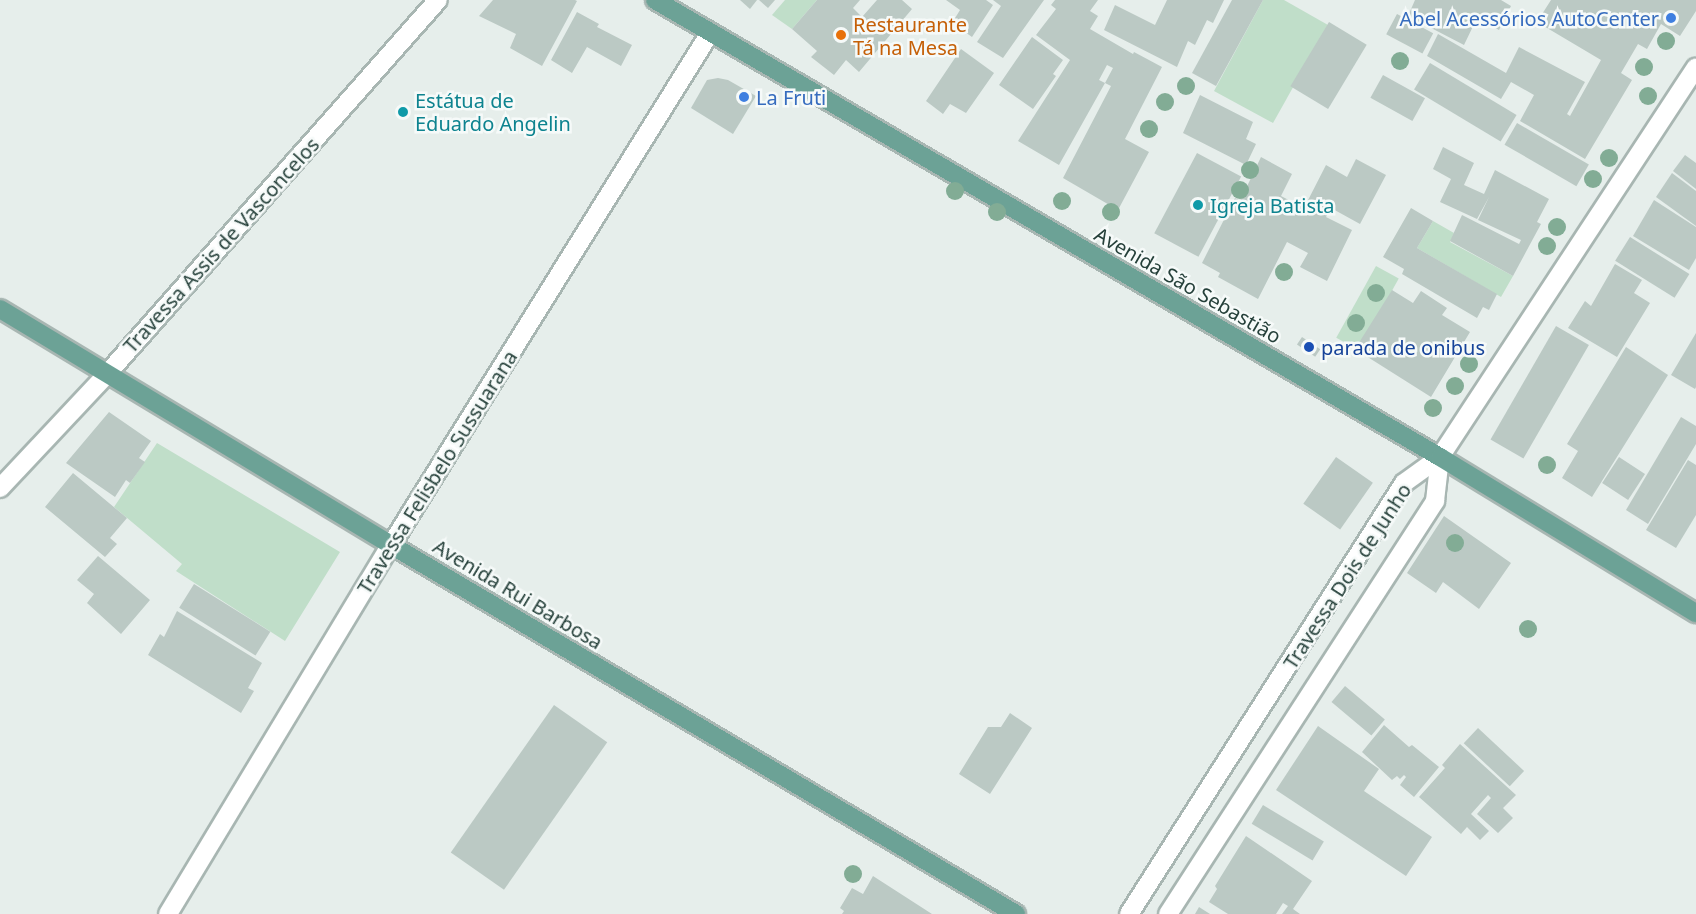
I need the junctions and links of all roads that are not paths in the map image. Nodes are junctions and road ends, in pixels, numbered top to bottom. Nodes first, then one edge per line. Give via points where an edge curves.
1 (438, 0) edge
2 (655, 0) edge
3 (710, 33) junction
4 (1696, 68) edge
5 (0, 309) edge
6 (107, 374) junction
7 (1440, 457) junction
8 (0, 488) edge
9 (391, 545) junction
10 (1696, 613) edge
11 (168, 914) edge
12 (1016, 914) edge
13 (1129, 914) edge
14 (1168, 914) edge

1 - 6 street, Travessa Assis de Vasconcelos
2 - 3 main road, Avenida São Sebastião
3 - 7 main road, Avenida São Sebastião
3 - 9 street, Travessa Felisbelo Sussuarana
4 - 7 street, Travessa Dois de Junho
5 - 6 main road, Avenida Rui Barbosa
6 - 8 street, Travessa Assis de Vasconcelos
6 - 9 main road, Avenida Rui Barbosa
7 - 10 main road, Avenida São Sebastião
7 - 13 street, Travessa Dois de Junho via 1404,483
7 - 14 street via 1436,501
9 - 11 street, Travessa Felisbelo Sussuarana
9 - 12 main road, Avenida Rui Barbosa

